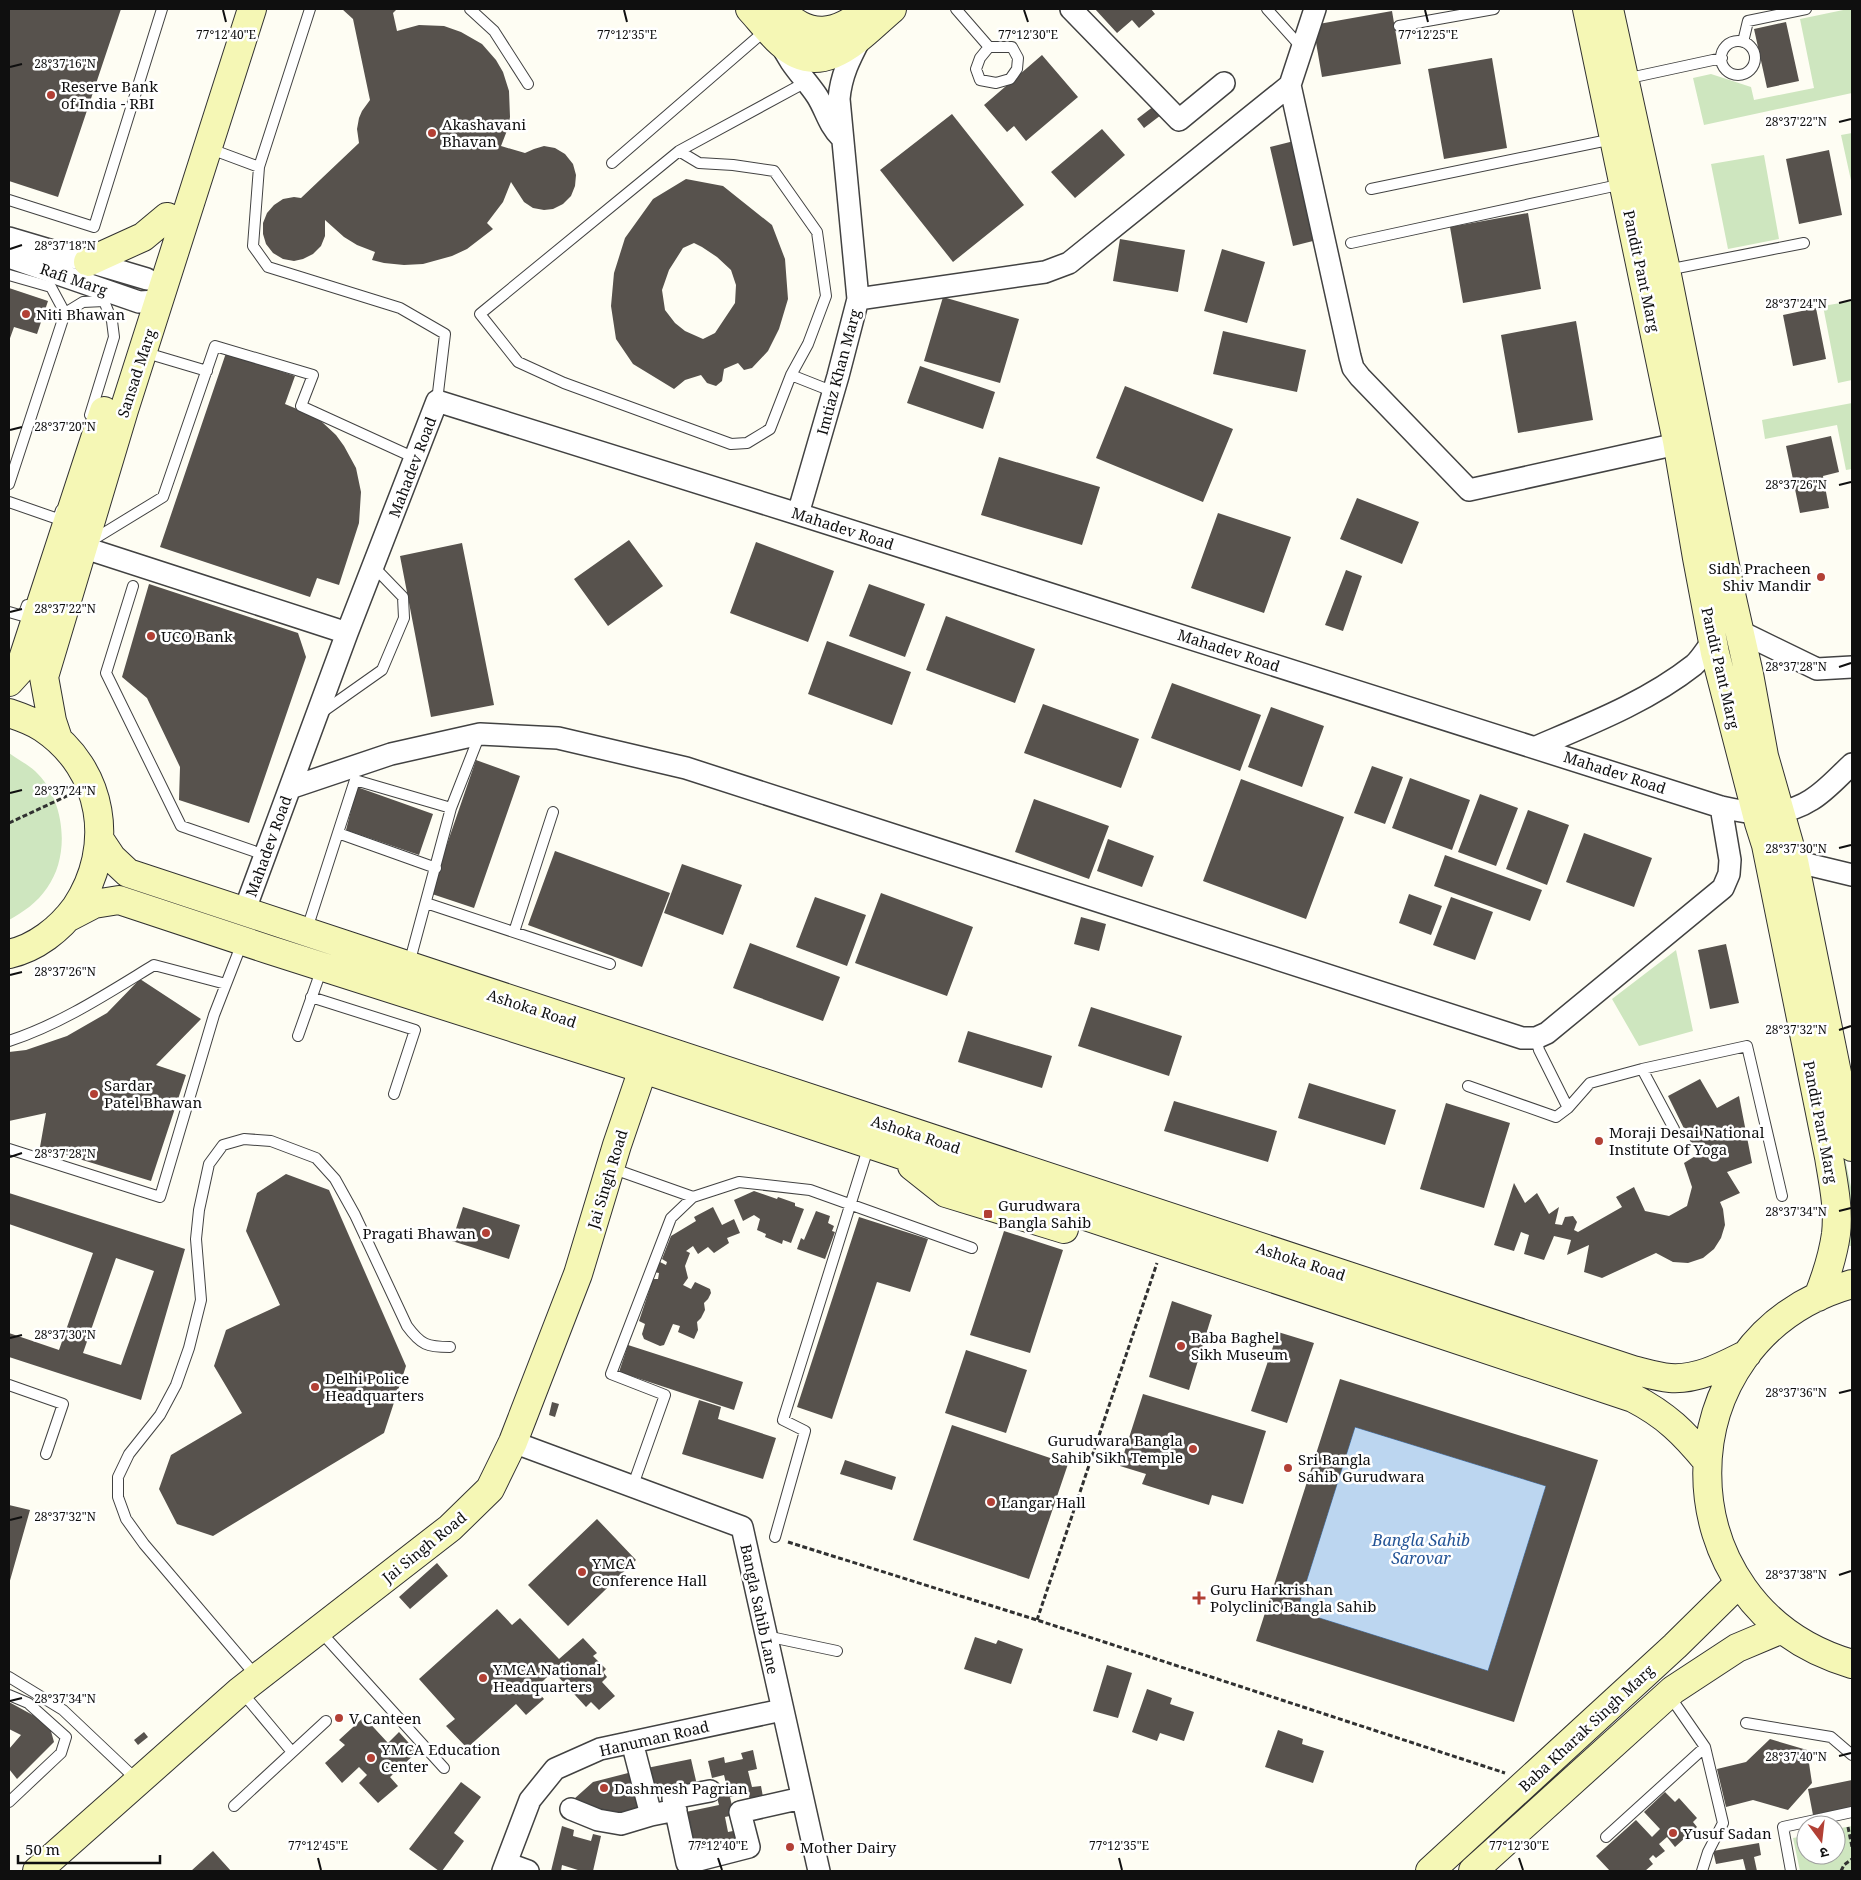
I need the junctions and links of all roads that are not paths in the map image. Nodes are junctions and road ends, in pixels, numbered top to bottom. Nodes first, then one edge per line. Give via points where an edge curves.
1 (162, 9) edge
2 (232, 9) edge
3 (252, 9) edge
4 (310, 9) edge
5 (470, 9) edge
6 (892, 9) edge
7 (956, 9) edge
8 (1071, 9) edge
9 (1266, 9) edge
10 (1315, 9) edge
11 (1494, 9) edge
12 (1587, 9) edge
13 (1609, 9) edge
14 (1806, 9) edge
15 (774, 21) edge
16 (1399, 26) dead end
17 (858, 27) edge
18 (1743, 42) junction
19 (988, 47) junction
20 (1302, 48) junction
21 (1722, 58) junction
22 (1624, 80) junction
23 (806, 82) junction
24 (1224, 83) dead end
25 (528, 84) dead end
26 (1290, 85) junction
27 (843, 139) junction
28 (1614, 139) junction
29 (207, 148) junction
30 (679, 151) junction
31 (612, 164) dead end
32 (259, 167) junction
33 (1624, 184) junction
34 (1371, 189) dead end
35 (9, 200) edge
36 (166, 217) junction
37 (9, 238) edge
38 (1351, 243) dead end
39 (1804, 243) dead end
40 (9, 257) edge
41 (88, 262) junction
42 (1666, 270) junction
43 (9, 274) edge
44 (148, 294) junction
45 (858, 299) junction
46 (65, 313) junction
47 (142, 352) junction
48 (206, 371) junction
49 (791, 375) junction
50 (834, 392) junction
51 (437, 401) junction
52 (86, 428) dead end
53 (1677, 444) junction
54 (415, 458) junction
55 (69, 483) dead end
56 (9, 484) edge
57 (9, 502) edge
58 (798, 514) junction
59 (58, 519) junction
60 (52, 537) dead end
61 (82, 547) junction
62 (373, 566) junction
63 (133, 586) dead end
64 (29, 599) dead end
65 (9, 612) edge
66 (1739, 631) junction
67 (347, 633) junction
68 (1713, 641) junction
69 (1852, 667) edge
70 (9, 682) edge
71 (9, 712) edge
72 (316, 716) junction
73 (480, 734) junction
74 (58, 739) junction
75 (1536, 747) junction
76 (1852, 764) edge
77 (290, 788) junction
78 (1721, 807) junction
79 (451, 808) junction
80 (554, 812) dead end
81 (1769, 813) junction
82 (338, 833) junction
83 (100, 840) junction
84 (265, 855) junction
85 (1794, 861) junction
86 (436, 868) junction
87 (1852, 876) edge
88 (426, 904) junction
89 (244, 912) junction
90 (69, 917) junction
91 (514, 932) junction
92 (306, 933) junction
93 (243, 941) junction
94 (9, 954) edge
95 (610, 964) dead end
96 (322, 967) junction
97 (408, 967) junction
98 (226, 984) junction
99 (312, 997) junction
100 (298, 1036) dead end
101 (1536, 1038) junction
102 (9, 1040) edge
103 (643, 1069) junction
104 (1642, 1069) junction
105 (1468, 1086) dead end
106 (394, 1094) dead end
107 (1568, 1108) junction
108 (1674, 1129) dead end
109 (869, 1145) junction
110 (9, 1149) edge
111 (1844, 1152) edge
112 (610, 1168) junction
113 (1782, 1196) dead end
114 (692, 1198) junction
115 (851, 1204) junction
116 (972, 1248) dead end
117 (1852, 1284) edge
118 (1818, 1297) junction
119 (450, 1347) dead end
120 (1748, 1354) junction
121 (9, 1385) edge
122 (513, 1442) junction
123 (46, 1454) dead end
124 (1707, 1461) junction
125 (634, 1485) junction
126 (775, 1537) road end
127 (1739, 1583) junction
128 (319, 1629) junction
129 (1782, 1629) junction
130 (766, 1636) junction
131 (837, 1651) dead end
132 (1852, 1664) edge
133 (9, 1677) edge
134 (249, 1684) junction
135 (9, 1694) edge
136 (1669, 1694) junction
137 (782, 1710) junction
138 (326, 1721) dead end
139 (1746, 1723) dead end
140 (632, 1742) junction
141 (1705, 1747) junction
142 (292, 1752) junction
143 (1852, 1755) edge
144 (444, 1768) dead end
145 (138, 1781) junction
146 (710, 1791) dead end
147 (802, 1798) junction
148 (9, 1802) edge
149 (234, 1806) dead end
150 (571, 1809) dead end
151 (676, 1810) junction
152 (1852, 1812) edge
153 (650, 1815) junction
154 (1606, 1837) dead end
155 (505, 1867) edge
156 (37, 1871) edge
157 (528, 1871) edge
158 (818, 1871) edge
159 (1430, 1871) edge
160 (1473, 1871) edge
161 (1702, 1871) edge
162 (1791, 1871) edge

1 - 35 lane via 94,227
2 - 36 street, Sansad Marg
3 - 29 street, Sansad Marg
4 - 32 lane
5 - 25 lane via 494,31
6 - 17 street
7 - 19 lane
8 - 24 street via 1179,120
9 - 20 lane
10 - 20 street
11 - 16 lane
12 - 28 street, Pandit Pant Marg
13 - 22 street, Pandit Pant Marg
14 - 18 lane via 1748,21
15 - 17 street via 792,21 812,30
15 - 23 street via 793,66
15 - 31 lane
17 - 27 street, Imtiaz Khan Marg via 841,82 839,99
18 - 21 lane via 1730,44
18 - 21 lane via 1751,47 1755,59 1753,68 1736,75 1725,69
19 - 19 lane via 976,69 980,80 996,83 1010,79 1017,69 1018,58 1012,47
20 - 26 street
21 - 22 lane
22 - 42 street, Pandit Pant Marg
23 - 27 street via 824,108 832,127
23 - 30 lane
26 - 45 street via 1069,264 1045,272
26 - 53 street via 1353,368 1469,490
27 - 45 street, Imtiaz Khan Marg
28 - 33 street, Pandit Pant Marg
28 - 34 lane
29 - 32 lane
29 - 44 street, Sansad Marg
30 - 49 lane via 699,163 774,172 817,232 826,296 808,344
30 - 49 lane via 480,314 518,362 564,383 731,444 747,443 770,429
32 - 51 lane via 253,246 268,267 400,308 445,334
33 - 38 lane
33 - 53 street, Pandit Pant Marg
36 - 41 street via 143,237
36 - 44 street, Sansad Marg
37 - 41 street, Rafi Marg
39 - 42 lane
40 - 44 street, Rafi Marg
41 - 44 street, Rafi Marg
42 - 66 street, Pandit Pant Marg
43 - 46 lane via 51,287
44 - 47 street, Sansad Marg
44 - 70 street, Sansad Marg via 19,672
45 - 50 street, Imtiaz Khan Marg
46 - 52 lane via 83,302 104,301 112,321 114,337
46 - 56 lane
47 - 48 lane
47 - 61 street, Sansad Marg
48 - 54 lane via 215,346 313,376 301,406
48 - 61 lane via 163,497
49 - 50 lane
50 - 58 street, Imtiaz Khan Marg
51 - 54 street, Mahadev Road
51 - 58 street, Mahadev Road
53 - 68 street, Pandit Pant Marg
54 - 62 street, Mahadev Road
55 - 59 lane
57 - 59 lane
58 - 75 street, Mahadev Road
59 - 60 lane
61 - 67 street
61 - 74 street, Sansad Marg via 44,677
62 - 67 street, Mahadev Road
62 - 72 lane via 403,597 404,618 382,670
63 - 84 lane via 106,673 181,826
64 - 65 lane via 22,616
66 - 69 street via 1817,669
66 - 81 street, Pandit Pant Marg via 1764,756
67 - 72 street, Mahadev Road
68 - 75 street via 1695,664 1647,695
68 - 81 street, Pandit Pant Marg
71 - 74 street
72 - 77 street, Mahadev Road
73 - 77 street via 391,754
73 - 79 lane
73 - 101 street via 558,738 686,768 1522,1038
74 - 83 street via 86,775 99,818
75 - 78 street, Mahadev Road
76 - 81 street via 1811,800 1792,809
77 - 84 street, Mahadev Road
78 - 81 street, Mahadev Road
78 - 101 street via 1730,860 1723,888
79 - 82 lane via 355,780
79 - 86 lane
80 - 91 lane
81 - 85 street, Pandit Pant Marg
81 - 111 street, Pandit Pant Marg via 1766,845
82 - 86 lane
82 - 92 lane
83 - 89 street, Ashoka Road via 128,874
83 - 90 street via 97,863 86,892
84 - 89 street, Mahadev Road
85 - 87 street
85 - 111 street, Pandit Pant Marg
86 - 88 lane
88 - 91 lane
88 - 97 lane
89 - 92 street, Ashoka Road
90 - 93 street, Ashoka Road via 94,904 119,900
90 - 94 street via 46,937
91 - 95 lane
92 - 97 street, Ashoka Road
93 - 96 street, Ashoka Road
93 - 98 lane
96 - 99 lane
96 - 103 street, Ashoka Road
97 - 120 street, Ashoka Road via 1632,1370 1672,1378 1691,1376 1717,1369
98 - 102 lane via 154,965 79,1010
98 - 110 lane via 160,1197
99 - 100 lane
99 - 106 lane via 415,1030
101 - 107 lane
103 - 109 street, Ashoka Road
103 - 112 street, Jai Singh Road
104 - 107 lane via 1590,1083
104 - 108 lane
104 - 113 lane via 1747,1046
105 - 107 lane via 1556,1117
109 - 115 lane
109 - 124 street, Ashoka Road via 899,1155 946,1193 1085,1236 1129,1232 1633,1398 1673,1423
111 - 118 street, Pandit Pant Marg via 1834,1190 1836,1234
112 - 114 lane
112 - 122 street, Jai Singh Road via 578,1274
114 - 115 lane via 739,1182 810,1190
114 - 125 lane via 671,1218 610,1374 666,1395
115 - 116 lane
115 - 126 lane via 783,1420 805,1430
117 - 118 street
118 - 120 street via 1772,1328
119 - 134 lane via 432,1347 417,1339 407,1326 355,1215 335,1180 316,1158 271,1141 244,1139 223,1145 208,1164 199,1210 196,1239 201,1300 189,1348 160,1415 129,1454 118,1477 118,1498 126,1519
120 - 124 street via 1719,1405
121 - 123 lane via 63,1404
122 - 125 street, Bangla Sahib Lane
122 - 128 street, Jai Singh Road via 490,1489 450,1528
124 - 127 street via 1713,1524
125 - 130 street, Bangla Sahib Lane via 742,1527
127 - 129 street
127 - 159 street, Baba Kharak Singh Marg
128 - 134 street, Jai Singh Road
128 - 144 lane
129 - 132 street via 1807,1646
129 - 136 street, Baba Kharak Singh Marg via 1737,1648
130 - 131 lane
130 - 137 street, Bangla Sahib Lane
133 - 145 lane via 63,1710
134 - 142 lane
134 - 145 street, Jai Singh Road
135 - 148 lane via 28,1703 66,1737 61,1753
136 - 141 lane
136 - 160 street, Baba Kharak Singh Marg
137 - 140 street, Hanuman Road
137 - 147 street, Bangla Sahib Lane
138 - 142 lane
139 - 143 lane via 1831,1737
140 - 153 street
140 - 155 street, Hanuman Road via 600,1749 555,1769 530,1800
141 - 154 lane
141 - 161 lane via 1723,1823
142 - 149 lane
145 - 156 street, Jai Singh Road
146 - 151 street via 673,1798
147 - 151 street via 740,1812 749,1847 687,1864
147 - 158 street, Bangla Sahib Lane
150 - 153 street via 598,1820 621,1824
151 - 153 street
152 - 162 lane via 1783,1827
155 - 157 street

